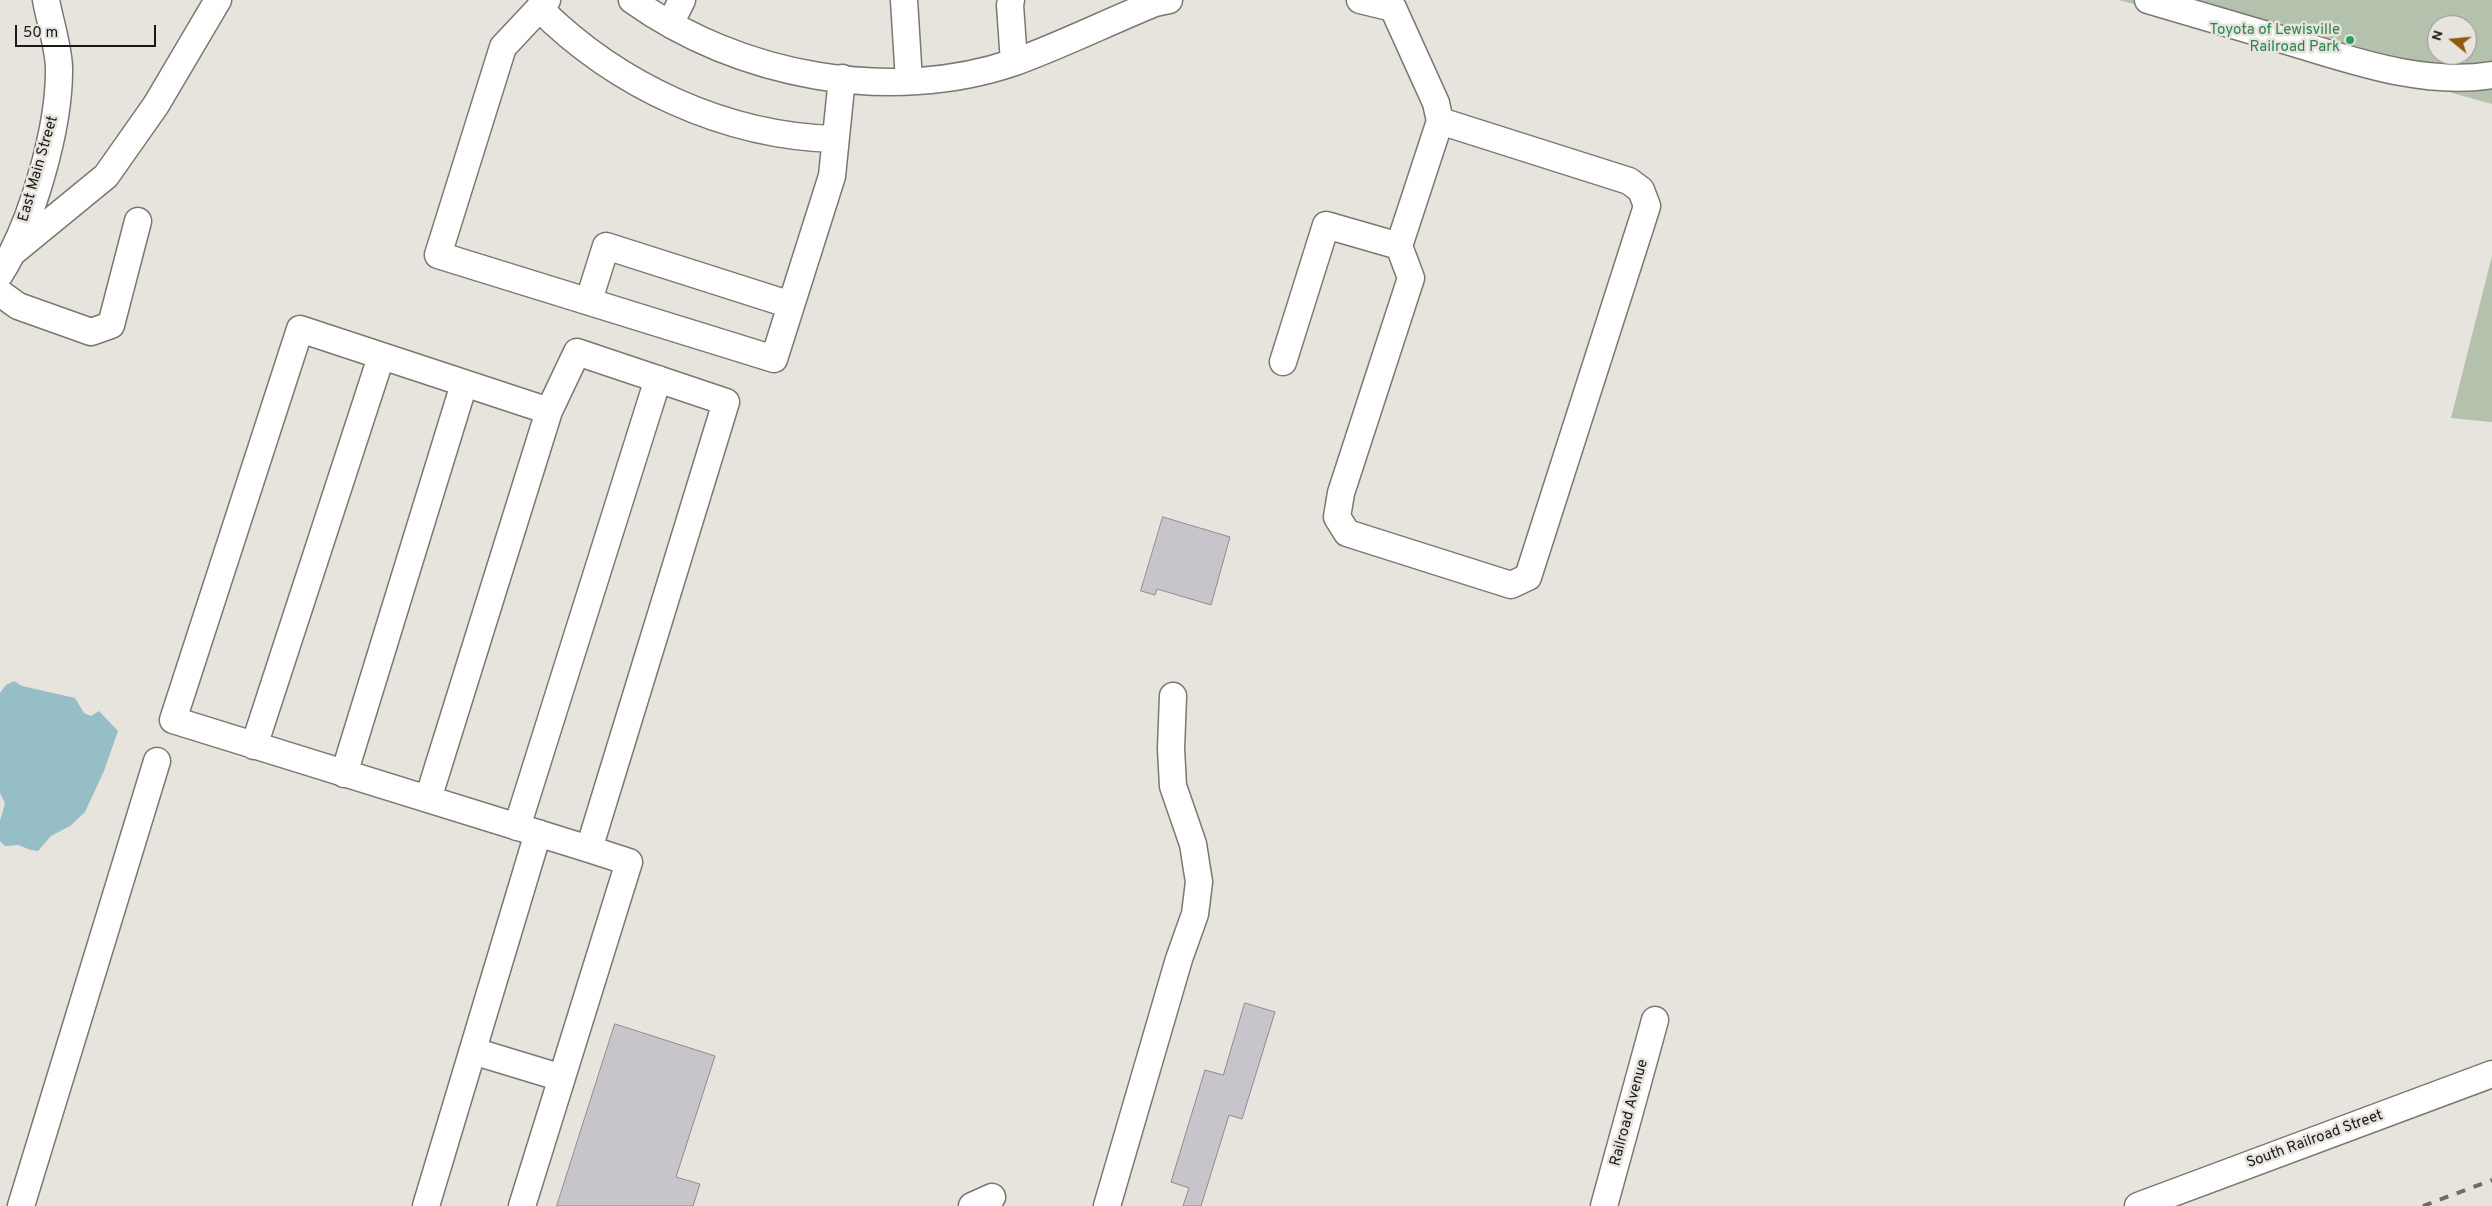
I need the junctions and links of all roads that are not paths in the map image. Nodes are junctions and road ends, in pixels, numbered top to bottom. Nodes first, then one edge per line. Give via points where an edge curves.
1 (46, 0) edge
2 (218, 0) edge
3 (632, 0) edge
4 (682, 0) edge
5 (904, 0) edge
6 (1011, 0) edge
7 (1169, 0) edge
8 (1360, 0) edge
9 (2148, 0) edge
10 (543, 4) edge
11 (670, 24) junction
12 (1014, 62) junction
13 (2492, 75) edge
14 (842, 78) junction
15 (909, 81) junction
16 (1440, 121) junction
17 (835, 139) junction
18 (138, 221) dead end
19 (1400, 246) junction
20 (6, 263) edge
21 (0, 293) edge
22 (588, 300) junction
23 (791, 305) junction
24 (381, 357) junction
25 (1283, 362) dead end
26 (658, 379) junction
27 (464, 384) junction
28 (549, 411) junction
29 (1173, 696) dead end
30 (254, 746) junction
31 (156, 761) dead end
32 (344, 774) junction
33 (428, 799) junction
34 (528, 830) junction
35 (589, 849) junction
36 (1655, 1020) dead end
37 (473, 1051) junction
38 (2492, 1074) edge
39 (562, 1078) junction
40 (21, 1206) edge
41 (426, 1206) edge
42 (522, 1206) edge
43 (1107, 1206) edge
44 (1604, 1206) edge
45 (2138, 1206) edge

1 - 20 street, East Main Street via 59,66 55,118 28,214
2 - 20 street via 156,105 106,176
3 - 11 street
4 - 11 street
5 - 15 street
6 - 12 street
7 - 12 street via 1155,2
8 - 16 street via 1393,8 1436,103
9 - 13 street via 2376,67 2428,76
10 - 17 street via 557,26 645,88 693,110 749,128 800,138
10 - 22 street via 503,47 438,255
11 - 14 street via 701,42 750,60
12 - 15 street via 944,78
14 - 15 street via 879,83
14 - 17 street
16 - 19 street
16 - 19 street via 1629,181 1641,190 1647,206 1528,577 1511,585 1347,533 1337,518 1341,493 1411,278
17 - 23 street via 832,176
18 - 21 street via 111,325 91,332 18,306
19 - 25 street via 1326,224
22 - 23 street via 606,246
22 - 23 street via 774,359
24 - 27 street
24 - 30 street
24 - 30 street via 300,329 173,720
26 - 28 street via 577,352
26 - 34 street
26 - 35 street via 726,402
27 - 28 street
27 - 32 street
28 - 33 street
29 - 43 street via 1173,786 1193,844 1199,882 1195,914
30 - 32 street
31 - 40 street
32 - 33 street
33 - 34 street
34 - 35 street
34 - 37 street
35 - 39 street via 630,862
36 - 44 street, Railroad Avenue
37 - 39 street
37 - 41 street
38 - 45 street, South Railroad Street
39 - 42 street

